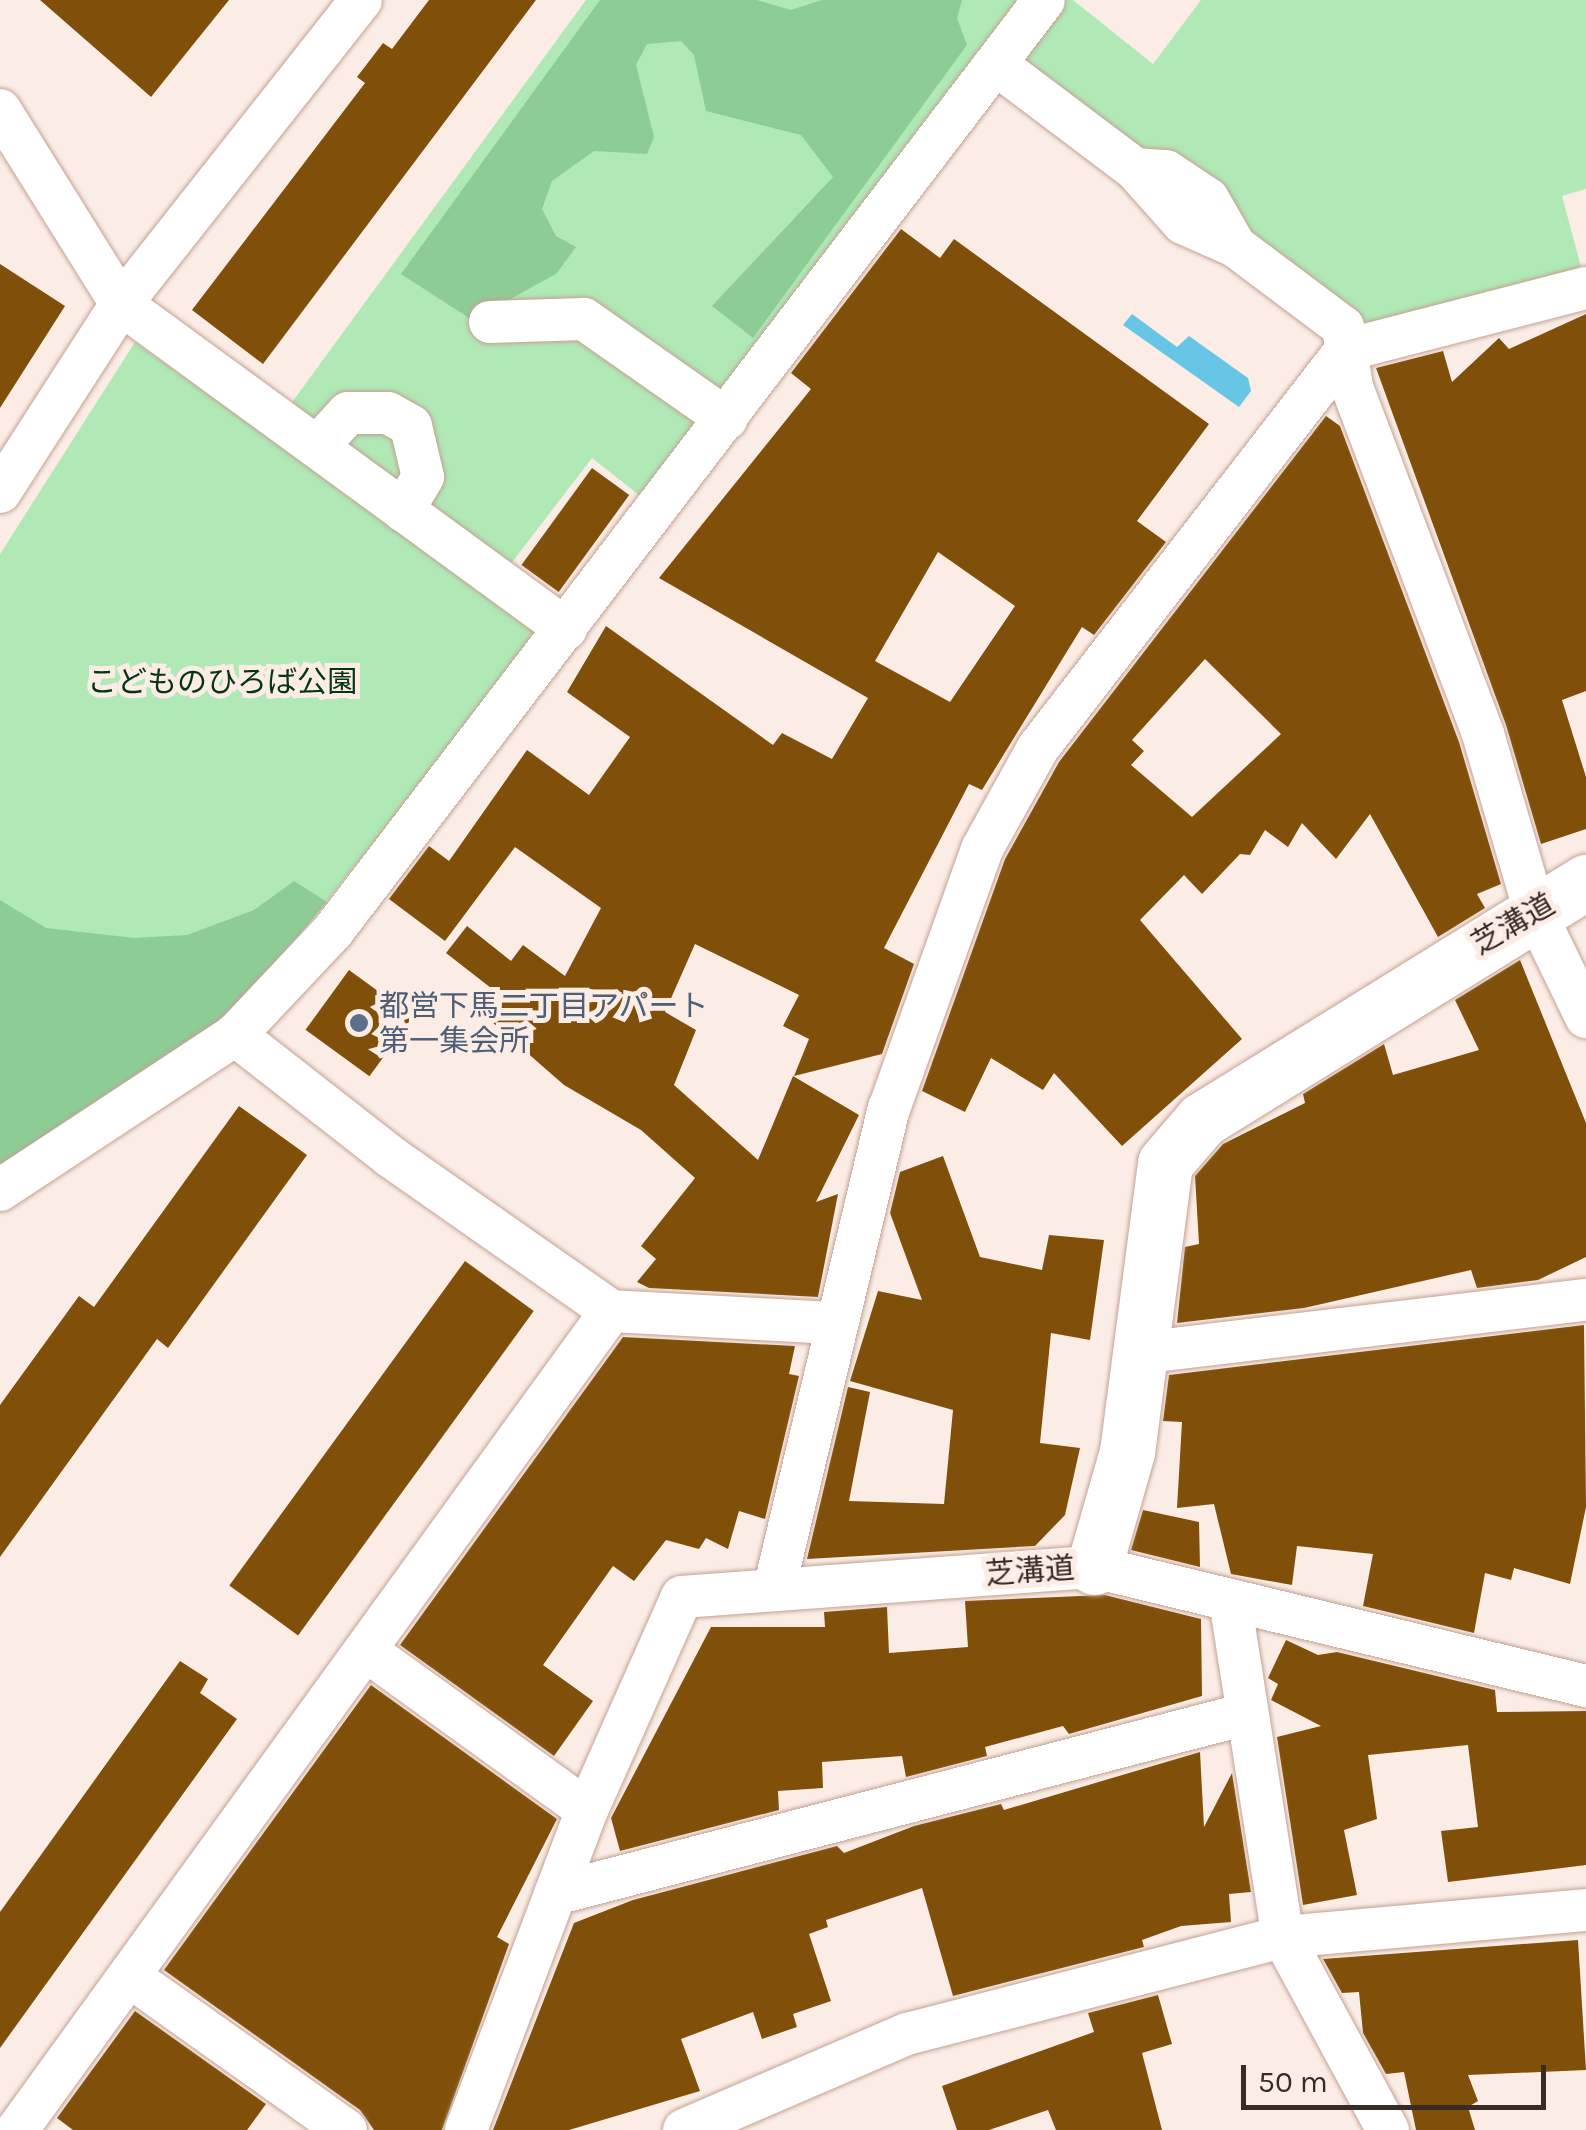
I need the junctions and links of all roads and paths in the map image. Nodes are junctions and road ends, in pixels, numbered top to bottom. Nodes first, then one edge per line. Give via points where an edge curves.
1 (361, 0) edge
2 (1044, 0) edge
3 (997, 65) junction
4 (0, 110) edge
5 (1586, 288) edge
6 (121, 304) junction
7 (490, 322) dead end
8 (1346, 350) junction
9 (727, 419) junction
10 (317, 447) junction
11 (0, 492) edge
12 (403, 510) junction
13 (566, 629) junction
14 (1586, 882) edge
15 (1535, 912) junction
16 (1586, 1018) edge
17 (236, 1034) junction
18 (0, 1190) edge
19 (1586, 1300) edge
20 (612, 1310) junction
21 (834, 1323) junction
22 (1139, 1353) junction
23 (1094, 1566) junction
24 (774, 1590) junction
25 (1230, 1600) junction
26 (368, 1652) junction
27 (1584, 1676) edge
28 (1246, 1714) junction
29 (587, 1810) junction
30 (555, 1894) junction
31 (1586, 1910) edge
32 (1283, 1937) junction
33 (129, 1976) junction
34 (17, 2130) edge
35 (346, 2130) edge
36 (466, 2130) edge
37 (684, 2130) edge
38 (1388, 2130) edge

1 - 6 street
2 - 3 street
3 - 8 street via 1134,169 1183,223 1235,246 1342,327
3 - 9 street
4 - 6 street
5 - 8 street
6 - 10 street
6 - 11 street
7 - 9 street via 584,319
8 - 15 street via 1352,386 1483,734
8 - 21 street via 1038,748 982,850 889,1109
9 - 13 street
10 - 12 street
10 - 12 street via 348,413 388,413 415,422 423,477
12 - 13 street
13 - 17 street via 333,931
14 - 15 street, 芝溝道
15 - 16 street
15 - 22 street, 芝溝道 via 1202,1120 1165,1162
17 - 18 street
17 - 20 street via 390,1156
19 - 22 street
20 - 21 street
20 - 26 street
21 - 24 street
22 - 23 street, 芝溝道 via 1127,1452
23 - 24 street, 芝溝道
23 - 25 street
24 - 29 street, 芝溝道 via 682,1597
25 - 27 street
25 - 28 street
26 - 29 street
26 - 33 street
28 - 30 street
28 - 32 street
29 - 30 street, 芝溝道
30 - 36 street, 芝溝道
31 - 32 street
32 - 37 street via 907,2034
32 - 38 street
33 - 34 street
33 - 35 street

